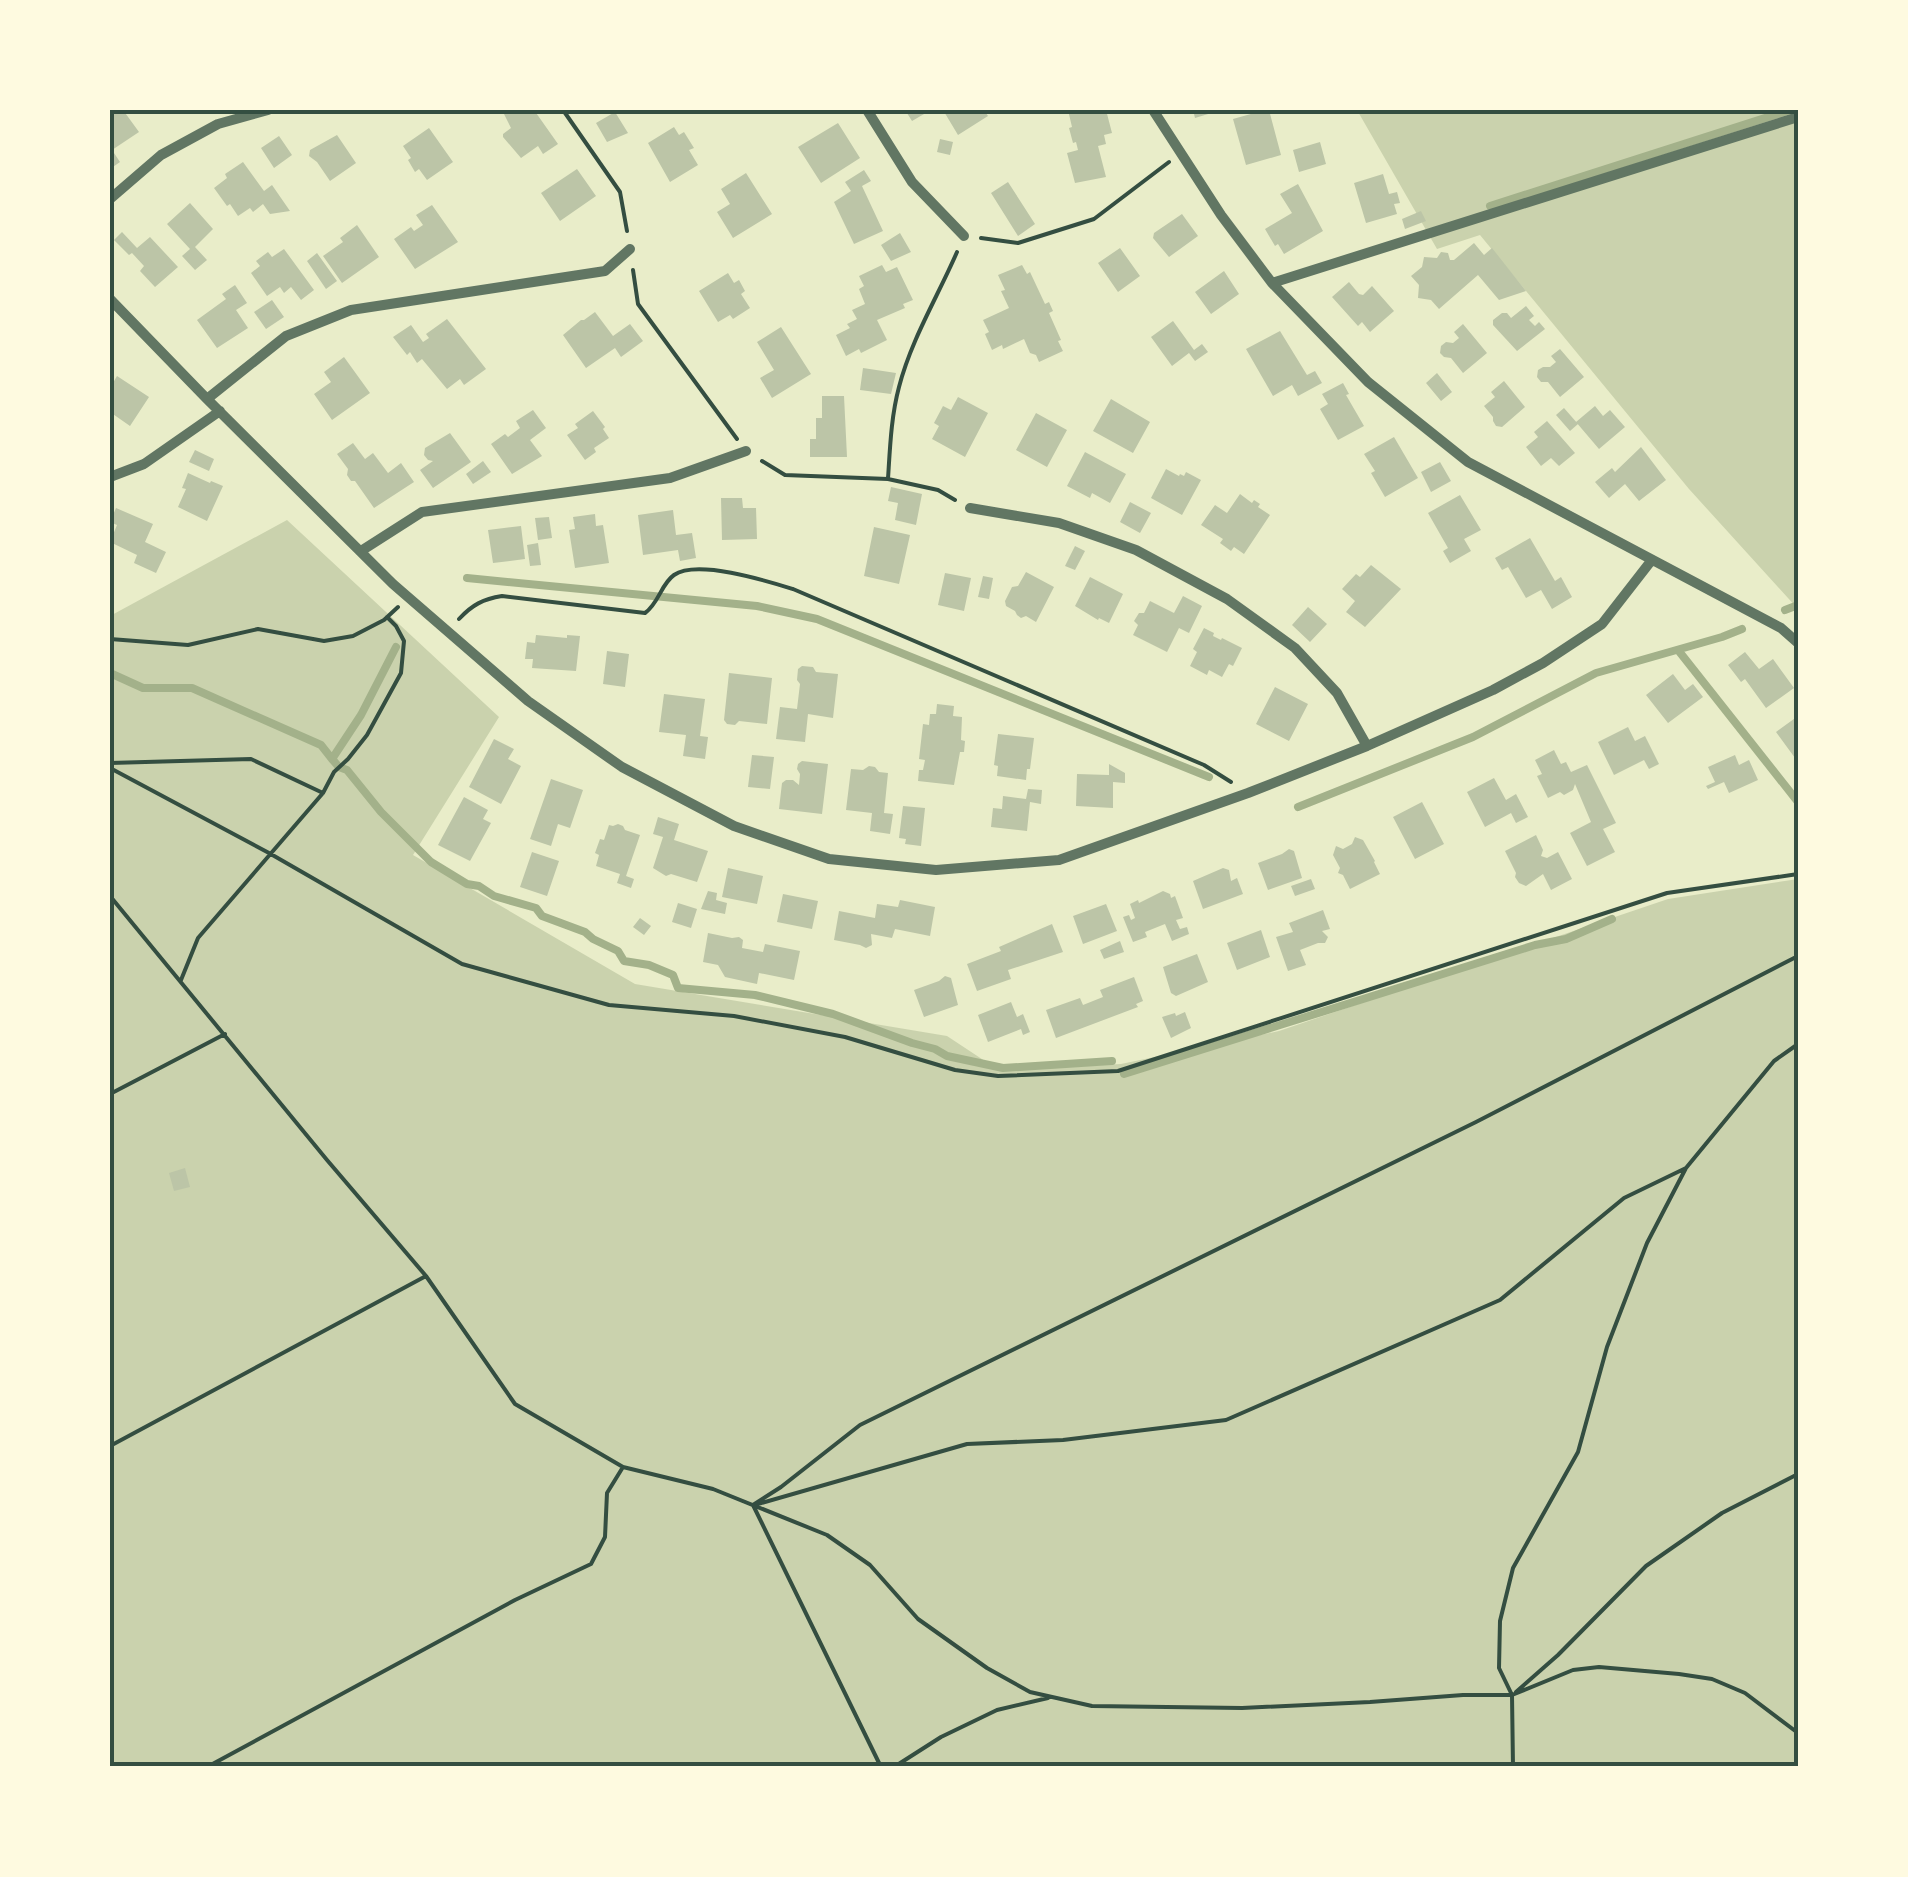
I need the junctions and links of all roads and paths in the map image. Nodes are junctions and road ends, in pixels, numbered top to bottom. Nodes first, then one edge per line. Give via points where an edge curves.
1 (268, 110) edge
2 (563, 110) edge
3 (867, 110) edge
4 (1153, 110) edge
5 (1798, 117) edge
6 (1182, 154) junction
7 (110, 199) edge
8 (964, 236) junction
9 (630, 249) junction
10 (1272, 283) junction
11 (110, 299) edge
12 (207, 399) junction
13 (220, 411) junction
14 (746, 451) junction
15 (110, 477) edge
16 (888, 479) junction
17 (970, 508) joint
18 (361, 552) junction
19 (1650, 561) junction
20 (408, 597) junction
21 (387, 617) junction
22 (448, 631) junction
23 (110, 638) edge
24 (1798, 643) edge
25 (1367, 746) junction
26 (110, 766) edge
27 (323, 793) junction
28 (1248, 793) junction
29 (269, 854) junction
30 (1798, 874) edge
31 (110, 896) edge
32 (1798, 956) edge
33 (181, 980) junction
34 (225, 1034) junction
35 (1798, 1044) edge
36 (110, 1094) edge
37 (1686, 1168) junction
38 (426, 1276) junction
39 (110, 1446) edge
40 (623, 1468) junction
41 (1798, 1474) edge
42 (753, 1505) junction
43 (1512, 1696) junction
44 (1052, 1697) junction
45 (1798, 1733) edge
46 (207, 1767) edge
47 (881, 1767) edge
48 (894, 1767) edge
49 (1311, 1767) edge
50 (1424, 1767) edge
51 (1512, 1767) edge

1 - 7 street via 218,124 161,156
2 - 9 path via 620,192
3 - 8 street via 912,182
4 - 6 street
5 - 10 street
6 - 8 path via 1094,219 1018,243
6 - 10 street
8 - 16 path via 899,386
9 - 12 street via 605,271 351,310 286,336
9 - 14 path via 638,304
10 - 19 street via 1368,382 1468,462
11 - 12 street
12 - 13 street
13 - 15 street via 144,464
13 - 18 street
14 - 16 path via 785,475
14 - 18 street via 670,478 422,512
16 - 17 path via 938,490
17 - 25 street via 1059,523 1136,550 1227,599 1295,648 1337,693
18 - 20 street
19 - 24 street
19 - 25 street via 1594,630 1492,690
20 - 21 path
20 - 22 street
21 - 23 path via 353,636 324,641 258,629 188,645
21 - 27 path via 404,641 401,673
22 - 28 street via 528,700 622,767 734,826 830,859 936,870 1059,860
22 - 28 path via 468,609 502,596 645,612 682,570 756,577 1204,765
25 - 28 street
26 - 27 path via 251,759
26 - 29 path
27 - 29 path
29 - 30 path via 462,964 609,1005 734,1016 998,1076 1118,1071 1667,893
29 - 33 path via 198,938
31 - 33 path
32 - 42 path via 860,1425
33 - 34 path
34 - 36 path
34 - 38 path
35 - 37 path via 1774,1061
37 - 42 path via 1624,1198 1500,1300 1226,1420 967,1444
37 - 43 path via 1646,1242 1578,1452 1513,1568 1500,1621 1499,1668
38 - 39 path
38 - 40 path via 515,1404
40 - 42 path
40 - 46 path via 607,1493 605,1537 591,1564
41 - 43 path via 1722,1512 1646,1566
42 - 44 path via 826,1535 870,1564 918,1619 987,1668
42 - 47 path
43 - 44 path via 1242,1708 1092,1706
43 - 45 path via 1586,1668 1680,1674 1746,1693
43 - 51 path
44 - 48 path via 997,1710
49 - 50 path

